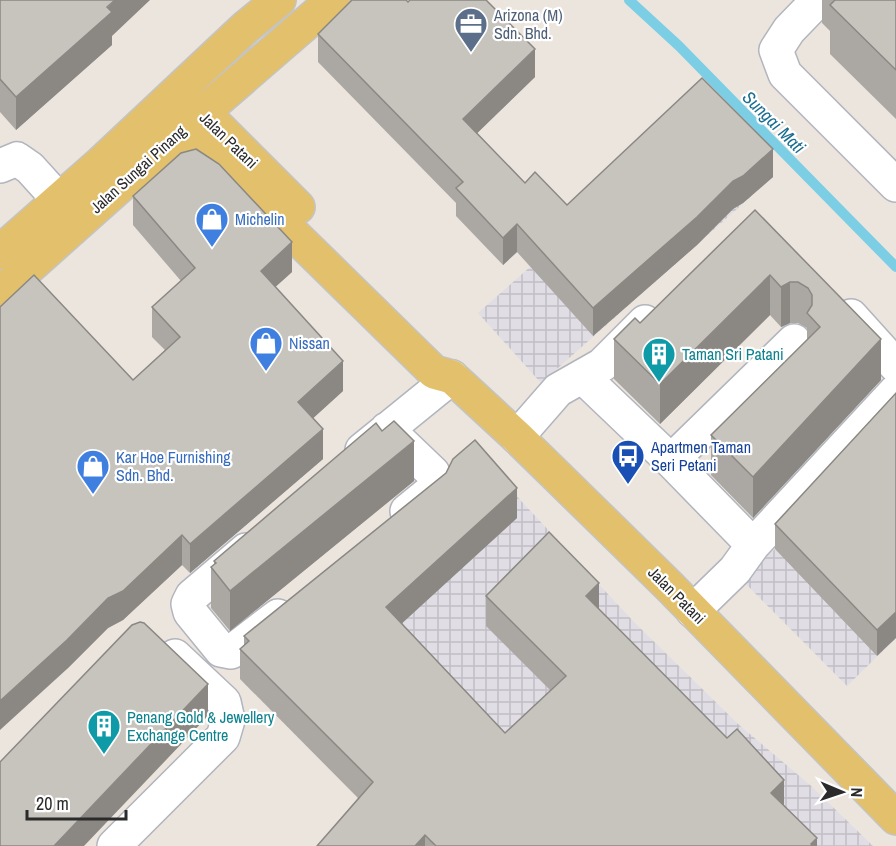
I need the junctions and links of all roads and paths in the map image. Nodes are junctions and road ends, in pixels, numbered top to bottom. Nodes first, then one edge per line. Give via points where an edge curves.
1 (279, 0) edge
2 (333, 0) edge
3 (818, 0) edge
4 (172, 97) junction
5 (194, 120) junction
6 (0, 166) edge
7 (896, 185) edge
8 (69, 212) junction
9 (0, 252) edge
10 (0, 293) edge
11 (670, 298) edge
12 (828, 302) edge
13 (794, 340) dead end
14 (896, 366) edge
15 (452, 377) junction
16 (583, 377) junction
17 (896, 391) edge
18 (387, 429) junction
19 (517, 437) junction
20 (671, 461) junction
21 (337, 471) edge
22 (388, 526) edge
23 (265, 534) edge
24 (753, 545) junction
25 (305, 594) edge
26 (693, 611) junction
27 (156, 638) edge
28 (896, 818) edge
29 (114, 846) edge

1 - 4 main road, Jalan Sungai Pinang
2 - 5 main road, Jalan Sungai Pinang
3 - 7 lane via 776,50 784,74
4 - 5 main road, Jalan Patani
4 - 8 main road, Jalan Sungai Pinang
5 - 8 main road, Jalan Sungai Pinang
5 - 15 main road, Jalan Patani via 451,360
6 - 8 lane via 17,159
8 - 9 main road, Jalan Sungai Pinang
8 - 10 main road, Jalan Sungai Pinang
11 - 16 lane via 602,365
12 - 14 lane
13 - 20 lane
15 - 18 lane
15 - 19 main road, Jalan Patani
16 - 19 lane via 558,390
16 - 20 lane
17 - 24 lane
18 - 21 lane
18 - 22 lane via 433,473 436,481 434,489
19 - 26 main road, Jalan Patani
20 - 24 lane
23 - 25 lane via 192,596 190,612 221,650 231,652
24 - 26 lane via 735,570
26 - 28 main road, Jalan Patani
27 - 29 lane via 224,702 228,720 223,736

